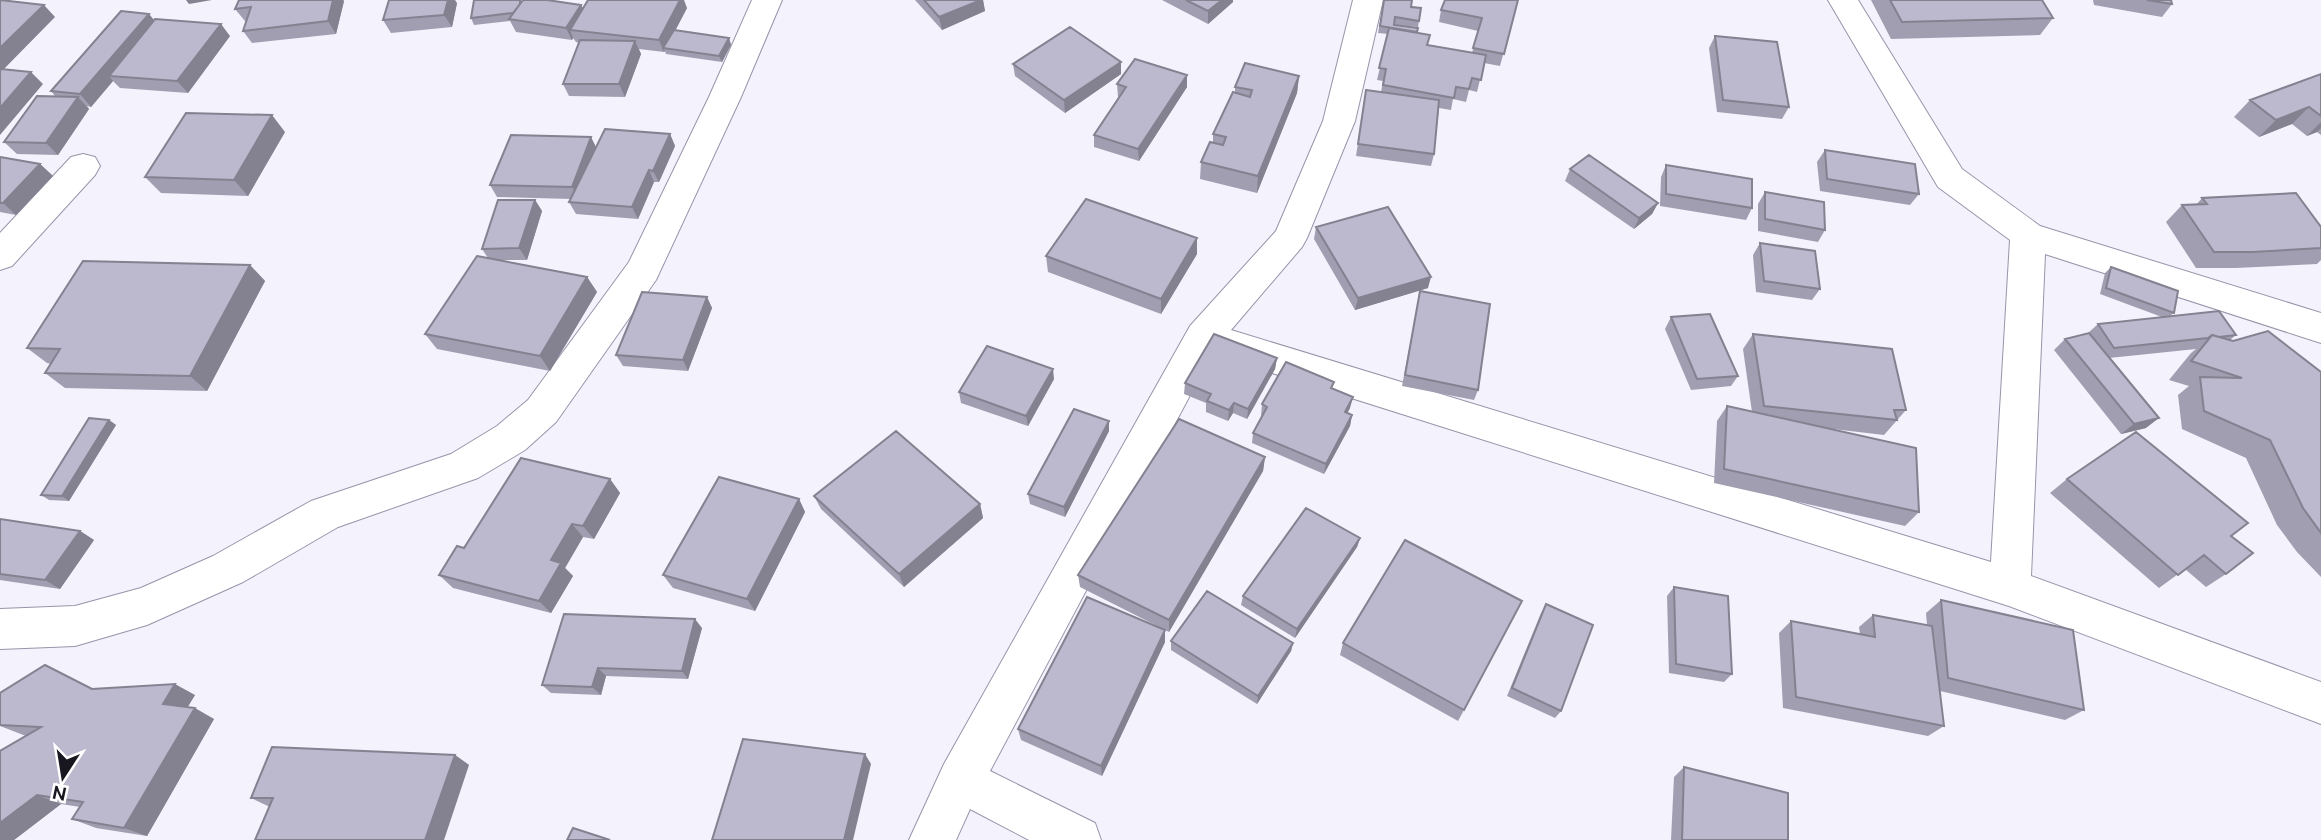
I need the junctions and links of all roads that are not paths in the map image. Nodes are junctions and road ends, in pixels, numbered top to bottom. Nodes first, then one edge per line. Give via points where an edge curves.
1 (767, 0) edge
2 (1368, 0) edge
3 (1843, 0) edge
4 (83, 166) dead end
5 (2028, 235) junction
6 (0, 256) edge
7 (2321, 328) edge
8 (1203, 336) junction
9 (2010, 587) junction
10 (0, 629) edge
11 (2321, 703) edge
12 (960, 780) junction
13 (932, 840) edge
14 (1078, 840) edge

1 - 10 street via 643,270 542,411 511,439 464,466 325,514 228,569 147,606 75,626
2 - 8 street via 1339,121 1290,238
3 - 5 street via 1950,178
4 - 6 street
5 - 7 street
5 - 9 street
8 - 9 street
8 - 12 street
9 - 11 street
12 - 13 street
12 - 14 street

